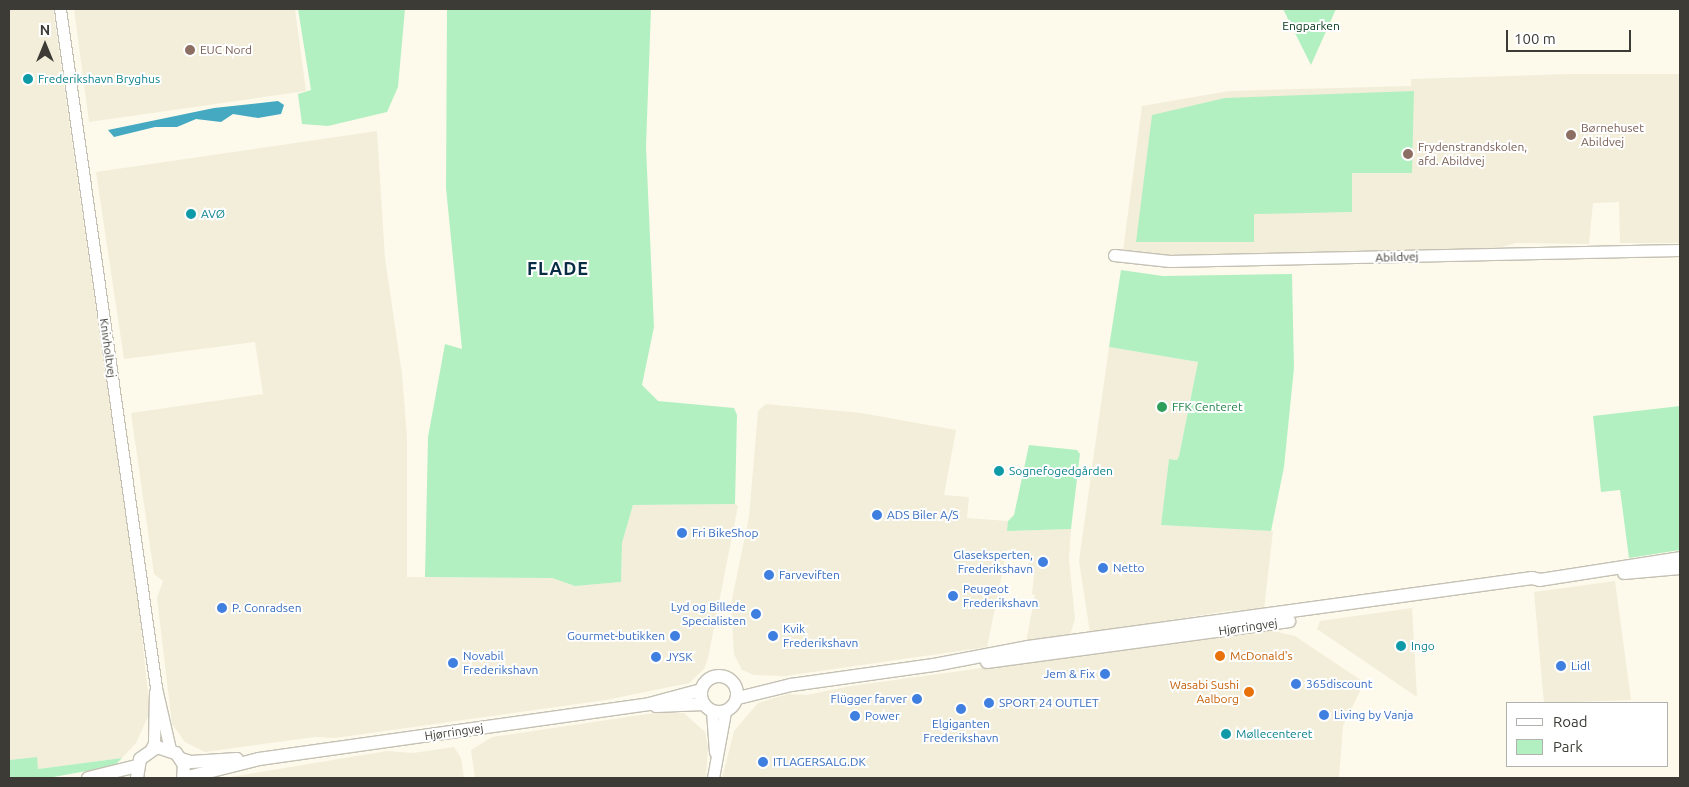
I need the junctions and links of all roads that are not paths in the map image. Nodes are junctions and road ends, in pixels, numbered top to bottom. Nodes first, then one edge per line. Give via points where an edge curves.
1 (60, 9) edge
2 (1680, 250) edge
3 (1114, 255) dead end
4 (1680, 558) edge
5 (1680, 568) edge
6 (1599, 572) junction
7 (735, 684) junction
8 (791, 684) junction
9 (156, 688) junction
10 (701, 690) junction
11 (738, 698) junction
12 (649, 704) junction
13 (714, 709) junction
14 (151, 749) junction
15 (170, 749) junction
16 (181, 759) junction
17 (259, 759) junction
18 (137, 772) edge
19 (88, 778) edge
20 (184, 778) edge
21 (713, 778) edge

1 - 9 street, Knivholtvej
2 - 3 street, Abildvej via 1170,261
4 - 6 main road, Hjørringvej
5 - 6 main road, Hjørringvej via 1637,573
6 - 8 main road, Hjørringvej via 1540,580 1532,578 1037,646 954,662
7 - 8 main road, Hjørringvej
7 - 10 main road via 726,677 714,676
7 - 11 main road
8 - 11 main road, Hjørringvej
9 - 14 street, Knivholtvej
9 - 15 street, Knivholtvej
10 - 12 main road, Hjørringvej
10 - 13 main road
11 - 13 main road via 733,706
12 - 13 main road, Hjørringvej
12 - 17 main road, Hjørringvej
13 - 21 street via 716,759
14 - 15 main road
14 - 18 main road
15 - 16 main road
16 - 17 main road, Hjørringvej via 191,762
16 - 20 main road
17 - 20 main road, Hjørringvej
18 - 19 main road

